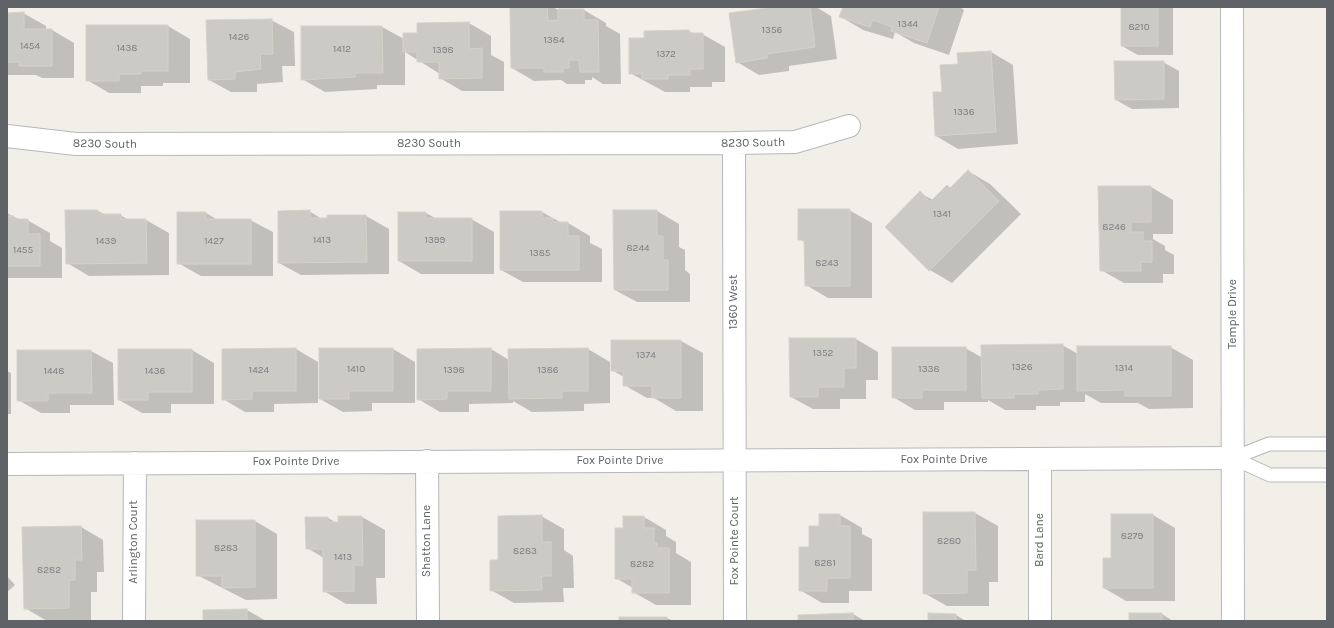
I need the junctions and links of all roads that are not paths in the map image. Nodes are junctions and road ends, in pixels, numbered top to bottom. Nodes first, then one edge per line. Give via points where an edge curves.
1 (1232, 7) edge
2 (849, 126) dead end
3 (7, 136) edge
4 (734, 144) junction
5 (1327, 444) edge
6 (1233, 458) junction
7 (1040, 459) junction
8 (735, 460) junction
9 (427, 461) junction
10 (135, 463) junction
11 (7, 464) edge
12 (1327, 475) edge
13 (134, 621) edge
14 (428, 621) edge
15 (735, 621) edge
16 (1040, 621) edge
17 (1233, 621) edge

1 - 6 street, Temple Drive
2 - 4 street, 8230 South via 795,142
3 - 4 street, 8230 South via 76,144
4 - 8 street, 1360 West
5 - 6 lane via 1269,444
6 - 7 street, Fox Pointe Drive
6 - 12 lane via 1270,475
6 - 17 street, Temple Drive
7 - 8 street, Fox Pointe Drive
7 - 16 street, Bard Lane
8 - 9 street, Fox Pointe Drive
8 - 15 street, Fox Pointe Court
9 - 10 street, Fox Pointe Drive
9 - 14 street, Shatton Lane
10 - 11 street, Fox Pointe Drive
10 - 13 street, Arlington Court

